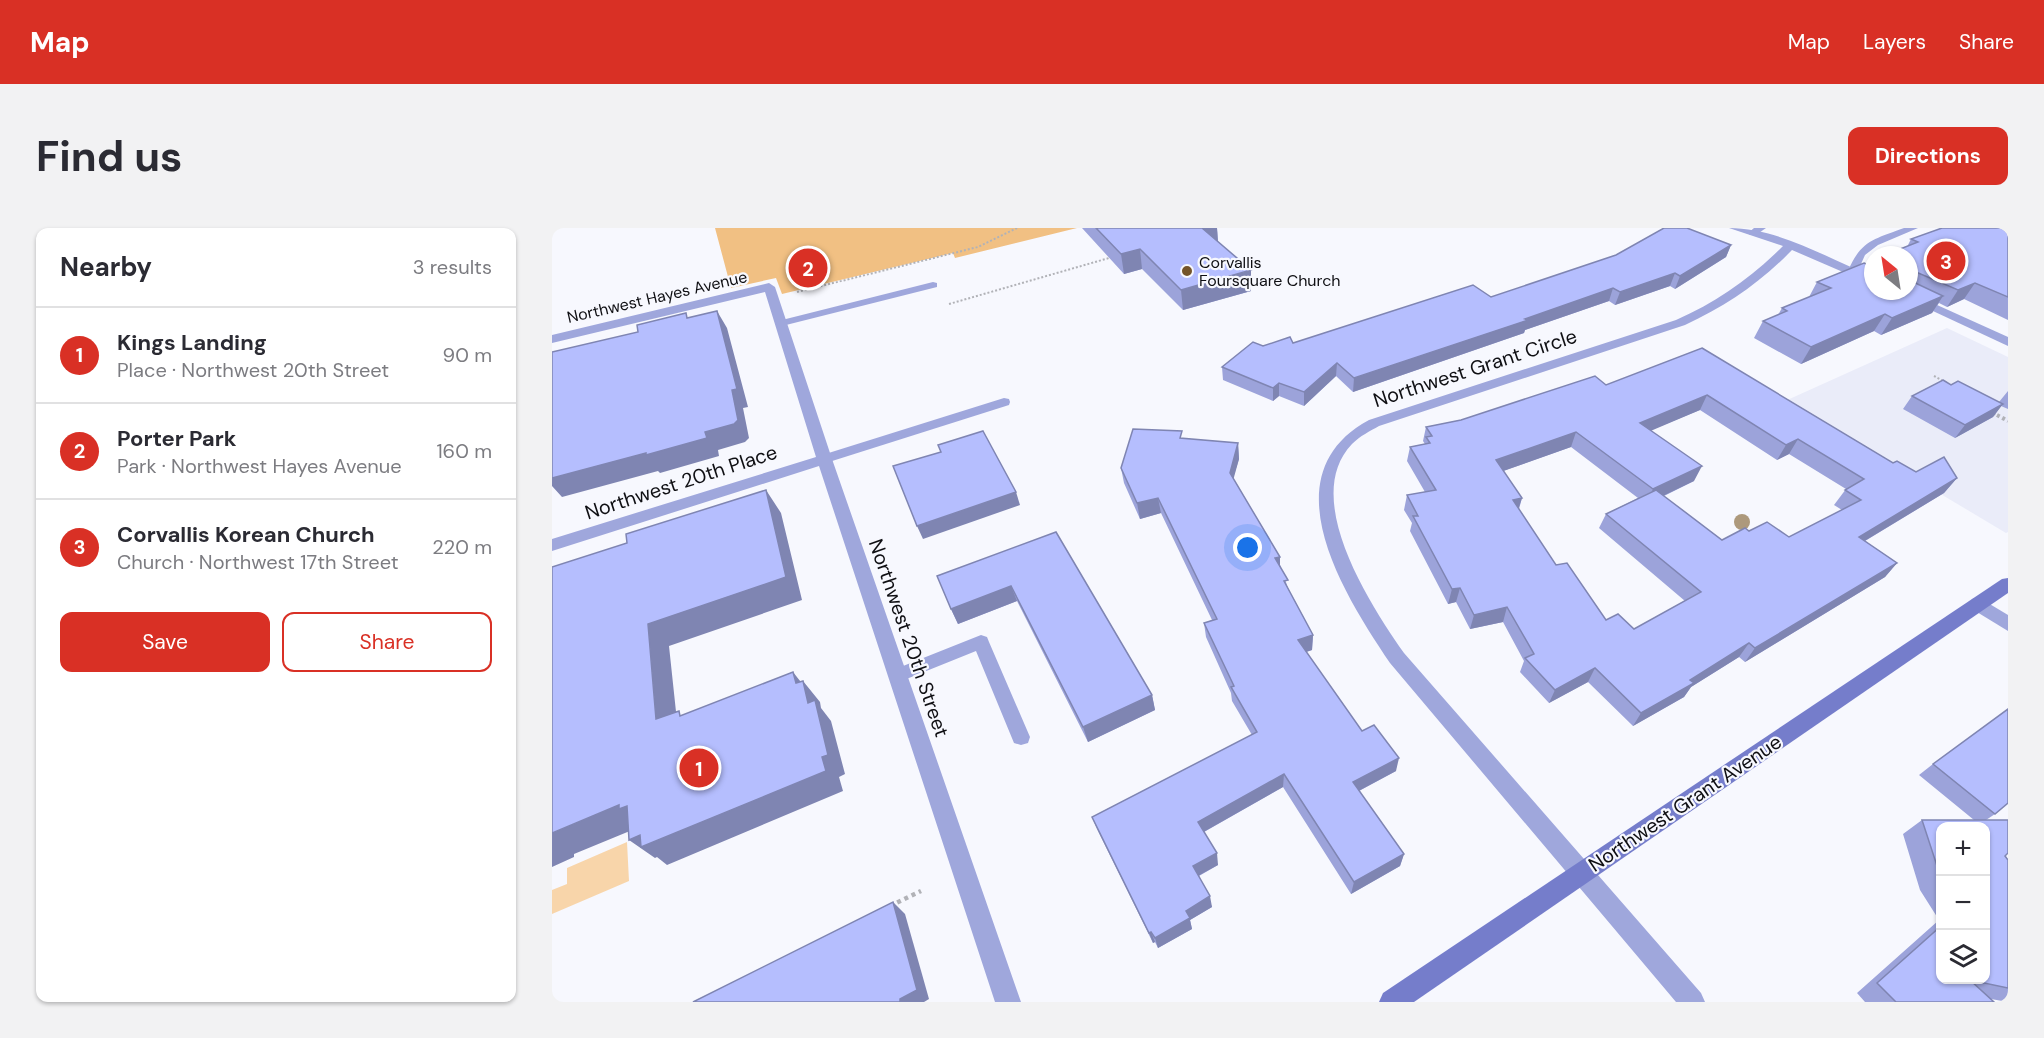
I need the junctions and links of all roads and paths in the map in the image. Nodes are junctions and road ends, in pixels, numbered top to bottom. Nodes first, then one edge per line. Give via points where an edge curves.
1 (1017, 228) edge
2 (1734, 228) edge
3 (1913, 228) edge
4 (1757, 230) edge
5 (1790, 245) junction
6 (1109, 258) edge
7 (1853, 271) junction
8 (1864, 276) edge
9 (933, 285) dead end
10 (771, 293) junction
11 (1916, 300) edge
12 (945, 305) dead end
13 (782, 323) junction
14 (552, 339) edge
15 (2008, 342) edge
16 (1935, 376) dead end
17 (1953, 386) edge
18 (1004, 402) dead end
19 (1987, 407) edge
20 (2008, 421) edge
21 (824, 459) junction
22 (552, 544) edge
23 (2008, 584) edge
24 (1978, 604) junction
25 (2008, 624) edge
26 (898, 675) junction
27 (1021, 737) dead end
28 (1580, 874) junction
29 (921, 891) dead end
30 (888, 907) edge
31 (1008, 1002) edge
32 (1392, 1002) edge
33 (1692, 1002) edge

1 - 10 path via 978,247
2 - 4 street
3 - 7 lane via 1874,243 1860,254
4 - 5 street
5 - 7 street
5 - 28 street, Northwest Grant Circle via 1754,280 1698,315 1374,423 1343,445 1333,460 1325,488 1328,518 1343,567 1370,621
6 - 12 path
7 - 8 street
9 - 13 lane
10 - 13 street, Northwest 20th Street
10 - 14 street, Northwest Hayes Avenue
11 - 15 street
13 - 21 street, Northwest 20th Street
16 - 17 path
18 - 21 lane
19 - 20 path
21 - 22 street, Northwest 20th Place
21 - 26 street, Northwest 20th Street
23 - 24 main road, Northwest Grant Avenue
24 - 25 street
24 - 28 main road, Northwest Grant Avenue
26 - 27 lane via 981,642
26 - 31 street, Northwest 20th Street
28 - 32 main road, Northwest Grant Avenue
28 - 33 street, Northwest Grant Circle
29 - 30 path

